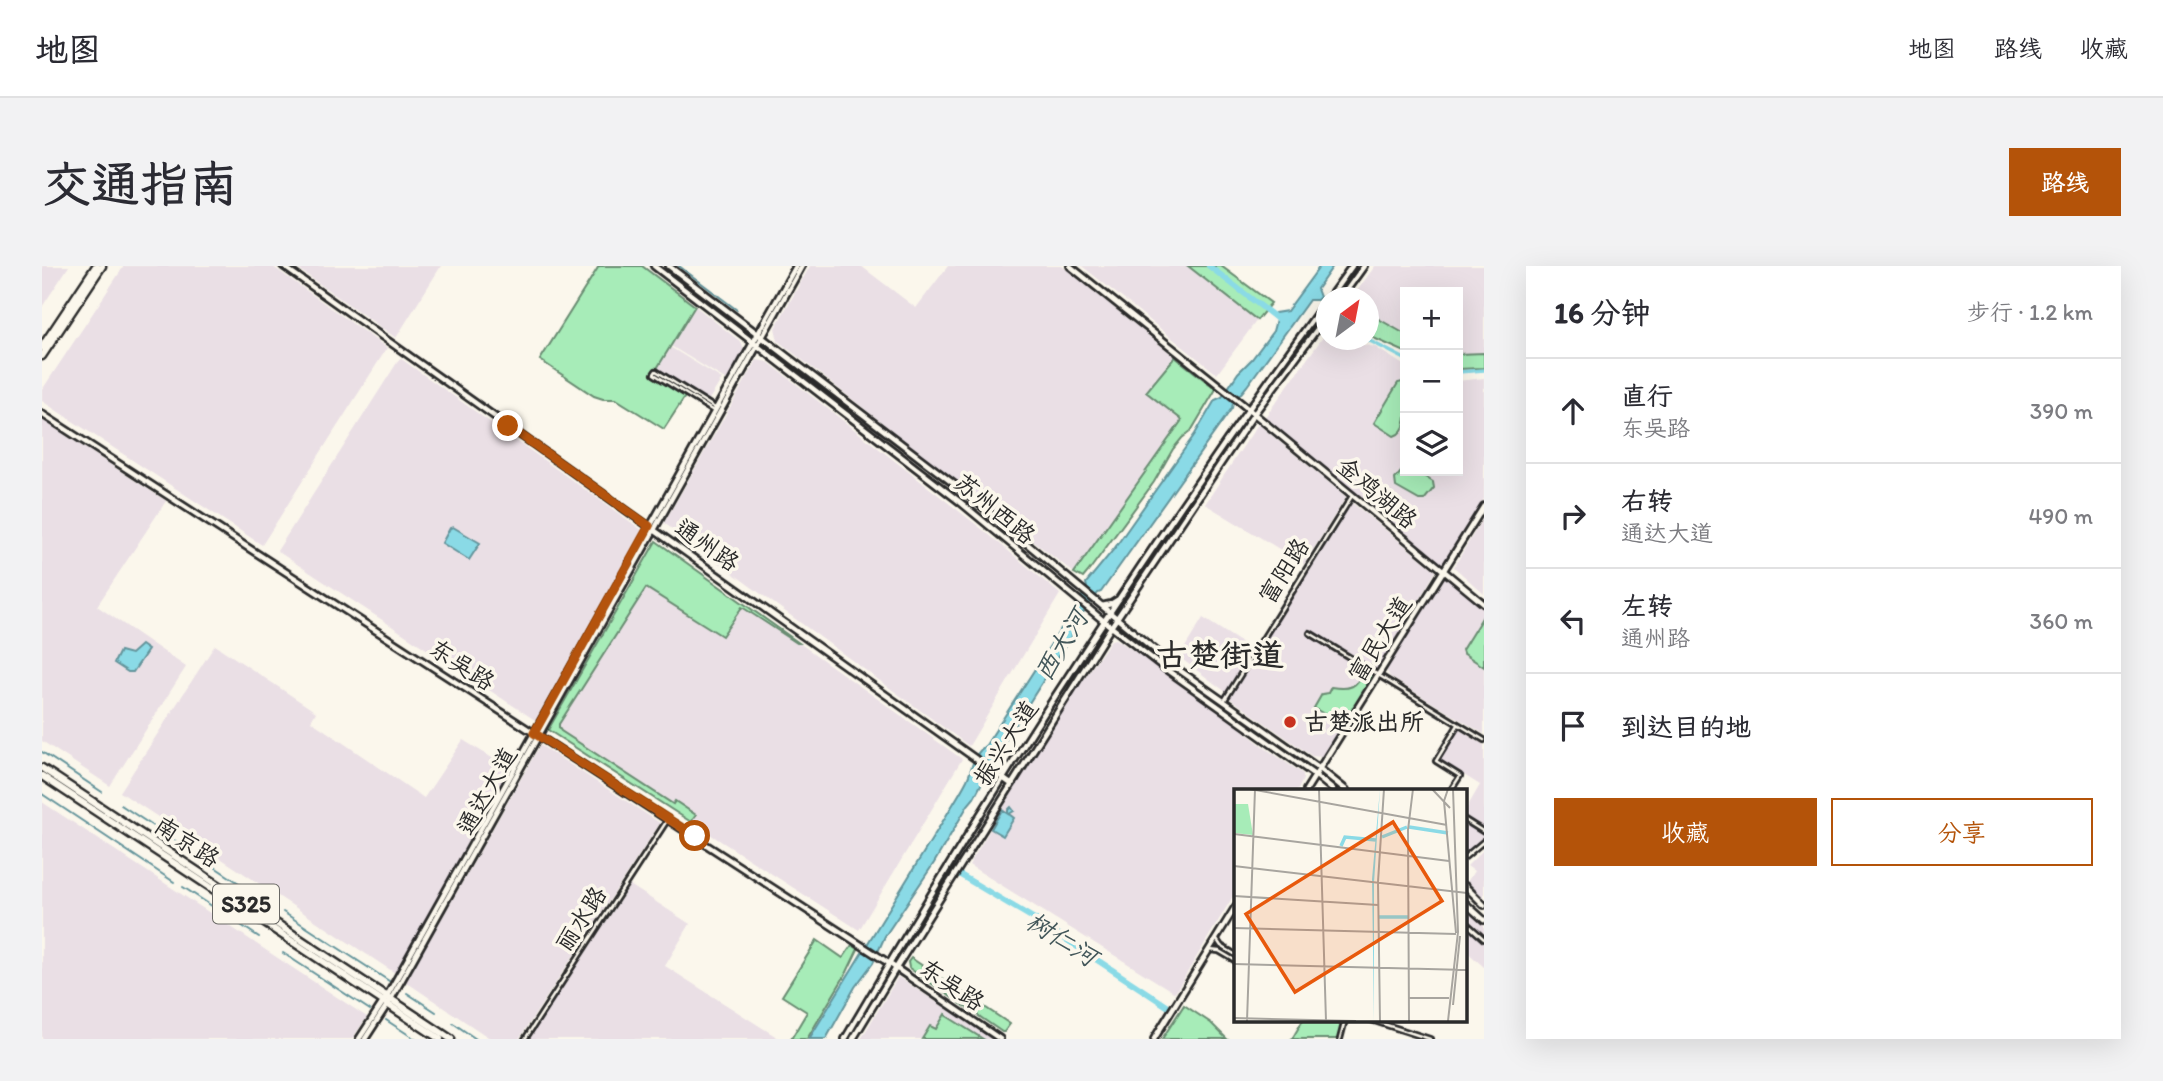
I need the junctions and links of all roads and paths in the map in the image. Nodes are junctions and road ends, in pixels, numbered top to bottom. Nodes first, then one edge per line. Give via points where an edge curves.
1 (96, 266) edge
2 (102, 266) edge
3 (283, 266) edge
4 (654, 266) edge
5 (668, 266) edge
6 (796, 266) edge
7 (802, 266) edge
8 (1070, 266) edge
9 (1352, 266) edge
10 (1364, 266) edge
11 (1337, 287) edge
12 (1349, 287) edge
13 (1316, 315) edge
14 (1316, 330) edge
15 (760, 335) junction
16 (755, 343) junction
17 (42, 346) edge
18 (42, 356) edge
19 (678, 387) junction
20 (1248, 408) junction
21 (717, 411) junction
22 (42, 414) edge
23 (1254, 414) junction
24 (1352, 495) junction
25 (1484, 506) edge
26 (652, 528) junction
27 (1443, 570) junction
28 (1124, 594) junction
29 (1129, 601) junction
30 (1484, 604) edge
31 (1101, 605) junction
32 (1094, 613) junction
33 (1111, 613) junction
34 (1117, 618) junction
35 (1105, 622) junction
36 (1111, 627) junction
37 (1127, 627) junction
38 (1133, 631) junction
39 (1310, 633) dead end
40 (1121, 634) junction
41 (1097, 635) junction
42 (1105, 637) junction
43 (1378, 675) junction
44 (1224, 701) junction
45 (1458, 724) junction
46 (536, 734) junction
47 (1484, 740) edge
48 (42, 768) edge
49 (1320, 769) junction
50 (42, 776) edge
51 (1316, 776) junction
52 (1003, 778) junction
53 (1012, 783) junction
54 (1308, 789) edge
55 (1332, 789) edge
56 (1345, 789) edge
57 (1452, 789) edge
58 (668, 819) junction
59 (1466, 821) edge
60 (1484, 832) edge
61 (1484, 841) edge
62 (1466, 856) edge
63 (1466, 889) edge
64 (1466, 904) edge
65 (1484, 906) edge
66 (1234, 909) edge
67 (1484, 920) edge
68 (1466, 923) edge
69 (1216, 939) junction
70 (1484, 939) edge
71 (1209, 950) junction
72 (1234, 954) edge
73 (1234, 960) edge
74 (886, 961) junction
75 (896, 968) junction
76 (387, 1000) junction
77 (1344, 1021) edge
78 (1374, 1021) edge
79 (359, 1039) edge
80 (365, 1039) edge
81 (440, 1039) edge
82 (451, 1039) edge
83 (524, 1039) edge
84 (845, 1039) edge
85 (853, 1039) edge
86 (1000, 1039) edge
87 (1154, 1039) edge
88 (1340, 1039) edge
89 (1430, 1039) edge

1 - 17 main road
2 - 18 main road
3 - 26 main road, 通州路
4 - 16 main road, 苏州西路
5 - 15 main road, 苏州西路
6 - 15 main road, 通达大道
7 - 15 main road, 通达大道
8 - 20 main road, 金鸡湖路
9 - 11 main road, 振兴大道
10 - 12 main road
13 - 20 main road, 振兴大道
14 - 23 main road, 振兴大道
15 - 16 main road, 通达大道
15 - 31 main road, 苏州西路 via 967,494
16 - 21 main road, 通达大道
16 - 32 main road, 苏州西路
19 - 19 street via 656,372 654,374
19 - 21 street
20 - 23 main road, 金鸡湖路
20 - 28 main road, 振兴大道
21 - 26 main road, 通达大道
22 - 46 main road, 东吴路
23 - 24 main road, 金鸡湖路
23 - 29 main road, 振兴大道
24 - 27 main road, 金鸡湖路
24 - 44 street, 富阳路
25 - 27 main road, 富民大道
26 - 46 main road, 通达大道
26 - 52 main road, 通州路
27 - 30 main road, 金鸡湖路
27 - 43 main road, 富民大道
28 - 31 main road via 1116,602
28 - 33 main road, 振兴大道
29 - 34 main road, 振兴大道
29 - 38 main road via 1124,617
31 - 33 main road, 苏州西路
32 - 35 main road, 苏州西路
32 - 41 main road
33 - 34 main road, 苏州西路
33 - 35 main road, 振兴大道
34 - 36 main road, 振兴大道
34 - 37 main road, 苏州西路
35 - 36 main road, 苏州西路
35 - 41 main road, 振兴大道
36 - 40 main road, 苏州西路
36 - 42 main road, 振兴大道
37 - 38 main road, 苏州西路
37 - 40 main road
38 - 44 main road, 苏州西路
39 - 43 street
40 - 42 main road
40 - 51 main road, 苏州西路
41 - 52 main road, 振兴大道
42 - 53 main road, 振兴大道
43 - 45 street
43 - 49 main road, 富民大道
44 - 49 main road, 苏州西路
45 - 47 street
45 - 57 street via 1436,761 1461,776
46 - 58 main road, 东吴路
46 - 76 main road, 通达大道
48 - 76 main road, 南京路 / S325
49 - 51 main road, 富民大道
49 - 56 main road, 苏州西路
50 - 76 main road, 南京路 / S325
51 - 54 main road, 富民大道
51 - 55 main road, 苏州西路
52 - 53 main road, 通州路
52 - 74 main road, 振兴大道
53 - 75 main road, 振兴大道
58 - 74 main road, 东吴路
58 - 83 street, 丽水路
59 - 60 street
61 - 62 street
63 - 65 main road
64 - 67 main road
66 - 69 main road
68 - 70 street
69 - 71 main road
69 - 72 street
71 - 73 street
71 - 87 main road
74 - 75 main road, 东吴路
74 - 84 main road, 振兴大道
75 - 85 main road, 振兴大道
75 - 86 main road, 东吴路
76 - 79 main road, 通达大道
76 - 80 main road, 通达大道
76 - 81 main road, 南京路 / S325
76 - 82 main road, 南京路 / S325
77 - 88 street
78 - 89 street

